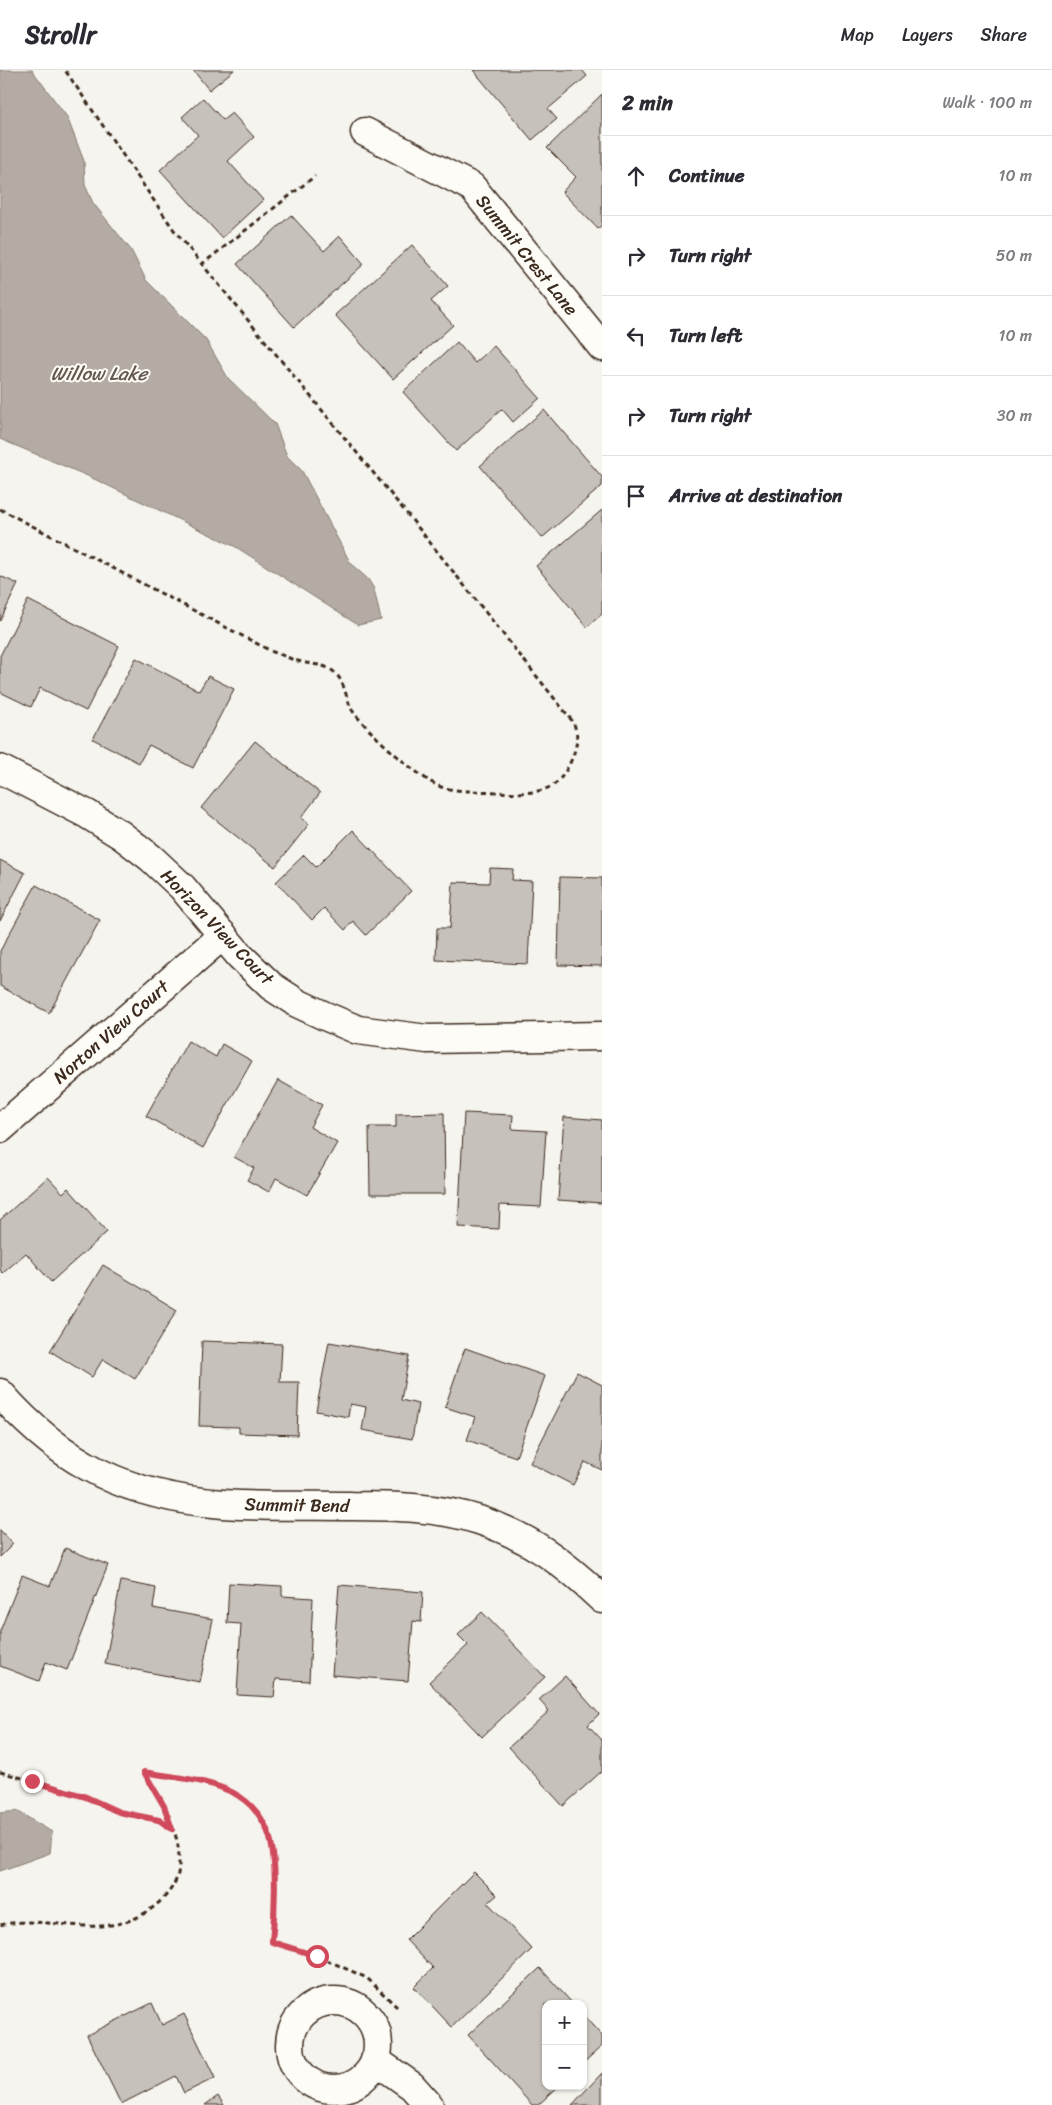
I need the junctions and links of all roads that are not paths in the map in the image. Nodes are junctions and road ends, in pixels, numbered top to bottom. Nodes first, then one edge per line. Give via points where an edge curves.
1 (365, 132) dead end
2 (602, 347) edge
3 (0, 769) edge
4 (223, 935) junction
5 (602, 1036) edge
6 (0, 1129) edge
7 (0, 1393) edge
8 (602, 1599) edge
9 (376, 2060) dead end
10 (429, 2105) edge

1 - 2 street, Summit Crest Lane via 472,187
3 - 4 street, Horizon View Court via 87,814 121,836 182,886
4 - 5 street, Horizon View Court via 271,986 297,1003 358,1030 428,1039
4 - 6 street, Norton View Court
7 - 8 street, Summit Bend via 48,1441 74,1460 138,1488 178,1499 224,1504 397,1506 471,1518 543,1549
9 - 10 street via 412,2086

